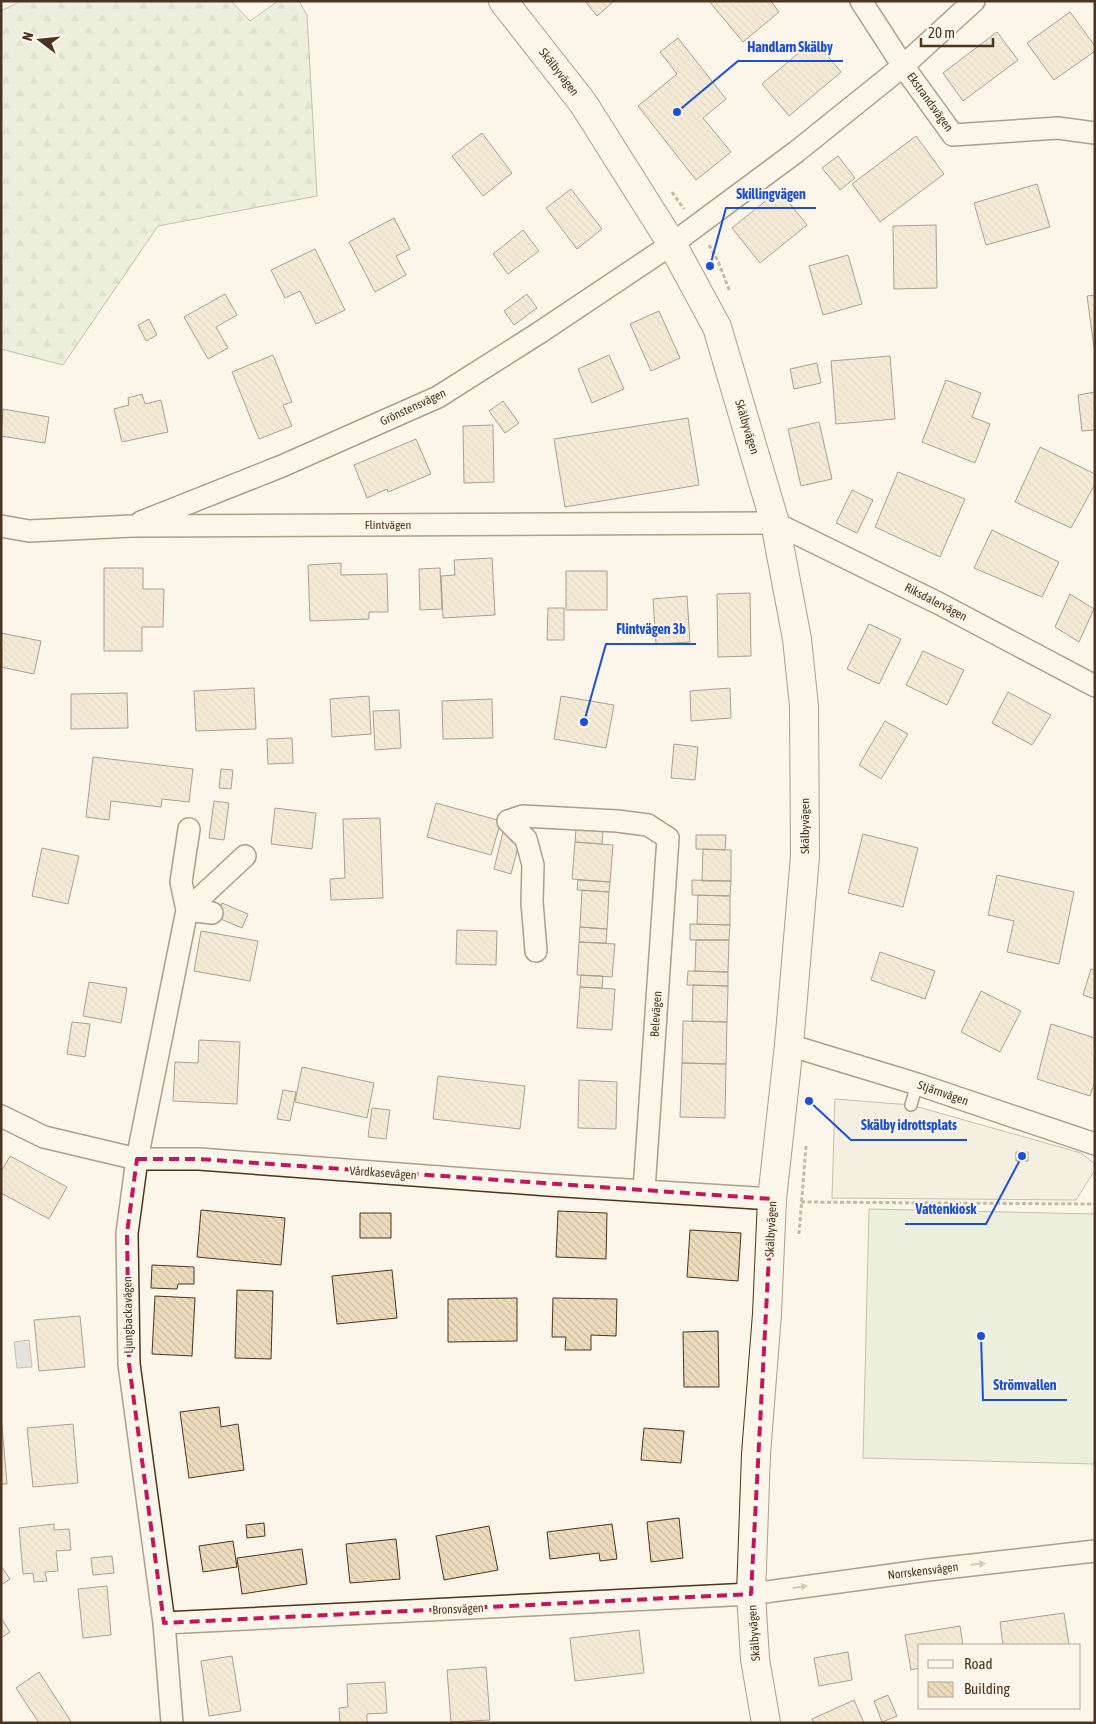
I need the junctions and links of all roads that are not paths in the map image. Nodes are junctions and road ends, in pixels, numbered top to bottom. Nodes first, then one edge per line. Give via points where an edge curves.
1 (503, 1) edge
2 (861, 1) edge
3 (974, 1) edge
4 (903, 66) junction
5 (1095, 132) edge
6 (672, 244) junction
7 (775, 523) junction
8 (1, 526) edge
9 (132, 526) junction
10 (1095, 686) edge
11 (189, 829) dead end
12 (245, 856) dead end
13 (187, 910) junction
14 (212, 913) dead end
15 (536, 951) dead end
16 (789, 1045) junction
17 (917, 1084) junction
18 (911, 1105) dead end
19 (1, 1116) edge
20 (1086, 1146) edge
21 (138, 1160) junction
22 (644, 1190) junction
23 (772, 1199) junction
24 (1095, 1551) edge
25 (751, 1594) junction
26 (164, 1623) junction
27 (172, 1723) edge
28 (766, 1723) edge

1 - 6 street, Skälbyvägen via 583,104
2 - 4 street, Ekstrandsvägen
3 - 4 street, Grönstensvägen
4 - 5 street, Ekstrandsvägen via 953,135 1058,128
4 - 6 street, Grönstensvägen via 796,152
6 - 7 street, Skälbyvägen via 717,327
6 - 9 street, Grönstensvägen via 438,397 282,466
7 - 9 street, Flintvägen
7 - 10 street, Riksdalervägen via 940,604
7 - 16 street, Skälbyvägen via 797,638 804,706 805,856
8 - 9 street, Flintvägen via 29,531
11 - 13 street via 181,882
12 - 13 street
13 - 14 street
13 - 21 street, Ljungbackavägen
15 - 22 street, Belevägen via 532,902 534,865 526,839 508,821 523,816 617,821 648,825 668,838
16 - 17 street, Stjärnvägen
16 - 23 street, Skälbyvägen
17 - 18 lane
17 - 20 street, Stjärnvägen
19 - 21 street, Vårdkasevägen via 44,1137
21 - 22 street, Vårdkasevägen via 199,1159
21 - 26 street, Ljungbackavägen via 127,1233 129,1364
22 - 23 street, Vårdkasevägen
23 - 25 street, Skälbyvägen
25 -> 24 street, Norrskensvägen
25 - 26 street, Bronsvägen
25 - 28 street, Skälbyvägen via 755,1659
26 - 27 street, Ljungbackavägen

